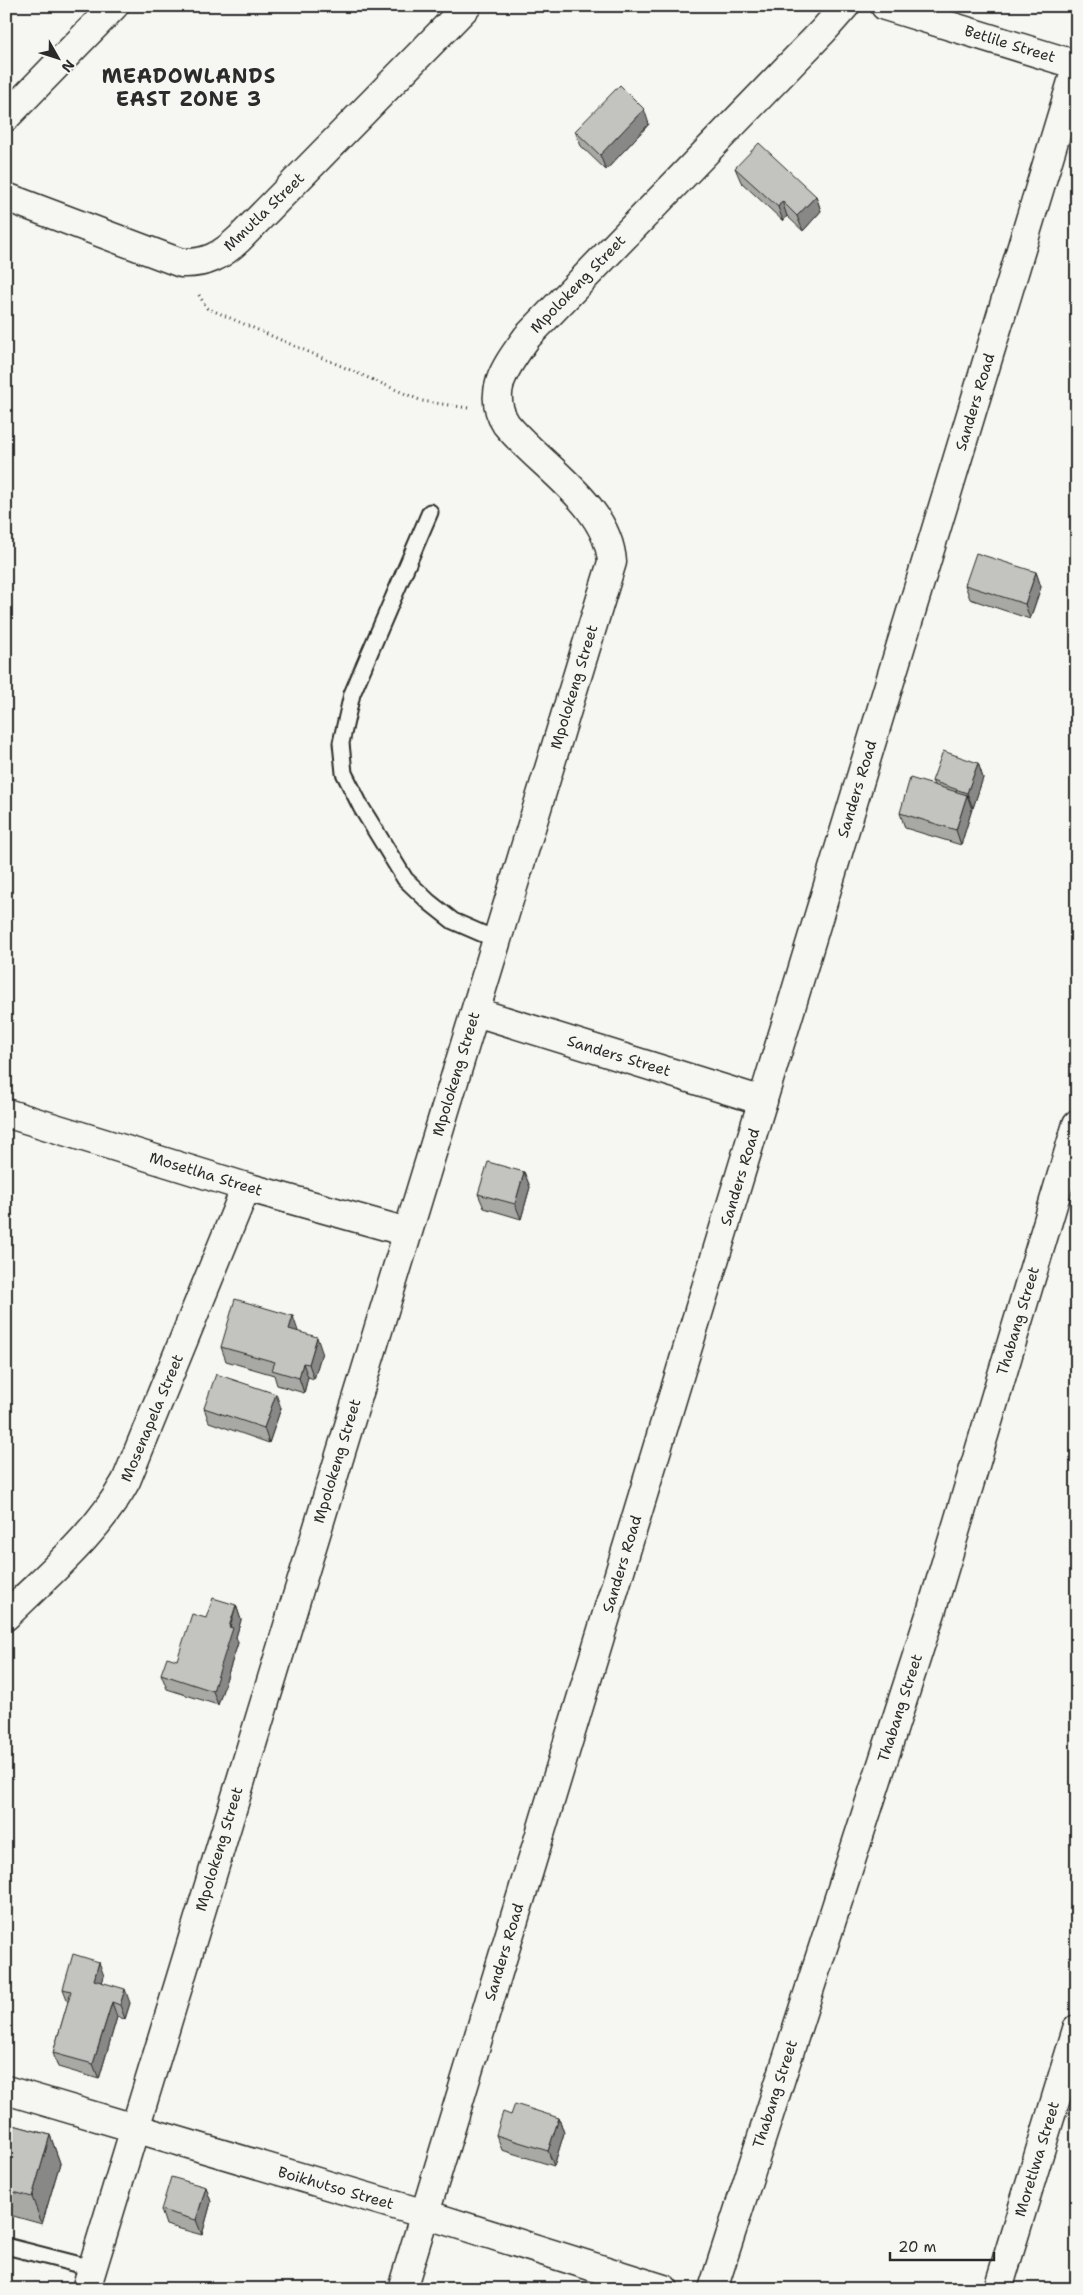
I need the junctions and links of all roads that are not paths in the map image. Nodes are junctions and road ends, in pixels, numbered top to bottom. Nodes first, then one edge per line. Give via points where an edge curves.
1 (114, 6) edge
2 (467, 6) edge
3 (845, 6) edge
4 (885, 6) edge
5 (1077, 65) edge
6 (6, 117) edge
7 (6, 197) edge
8 (430, 512) dead end
9 (497, 940) junction
10 (476, 1012) junction
11 (763, 1101) junction
12 (6, 1113) edge
13 (1077, 1124) edge
14 (246, 1187) junction
15 (407, 1232) junction
16 (6, 1616) edge
17 (1077, 2029) edge
18 (6, 2090) edge
19 (134, 2129) junction
20 (425, 2214) junction
21 (6, 2246) edge
22 (89, 2278) edge
23 (402, 2289) edge
24 (664, 2289) edge
25 (712, 2289) edge
26 (998, 2289) edge

1 - 6 street
2 - 7 street, Mmutla Street via 234,244 207,262 181,263
3 - 9 street, Mpolokeng Street via 527,337 509,362 497,389 498,412 512,432 591,509 605,532 612,562
4 - 5 street, Betlile Street
5 - 11 street, Sanders Road
8 - 9 lane via 352,694 341,743 344,773 360,807 404,878 453,920
9 - 10 street, Mpolokeng Street
10 - 11 street, Sanders Street
10 - 15 street, Mpolokeng Street
11 - 20 street, Sanders Road
12 - 14 street, Mosetlha Street
13 - 25 street, Thabang Street via 932,1609
14 - 15 street, Mosetlha Street
14 - 16 street, Mosenapela Street via 126,1481 88,1537
15 - 19 street, Mpolokeng Street
17 - 26 street, Moretlwa Street
18 - 19 street, Boikhutso Street
19 - 20 street, Boikhutso Street
19 - 22 street, Mpolokeng Street
20 - 23 street, Sanders Road
20 - 24 street, Boikhutso Street
21 - 22 lane

